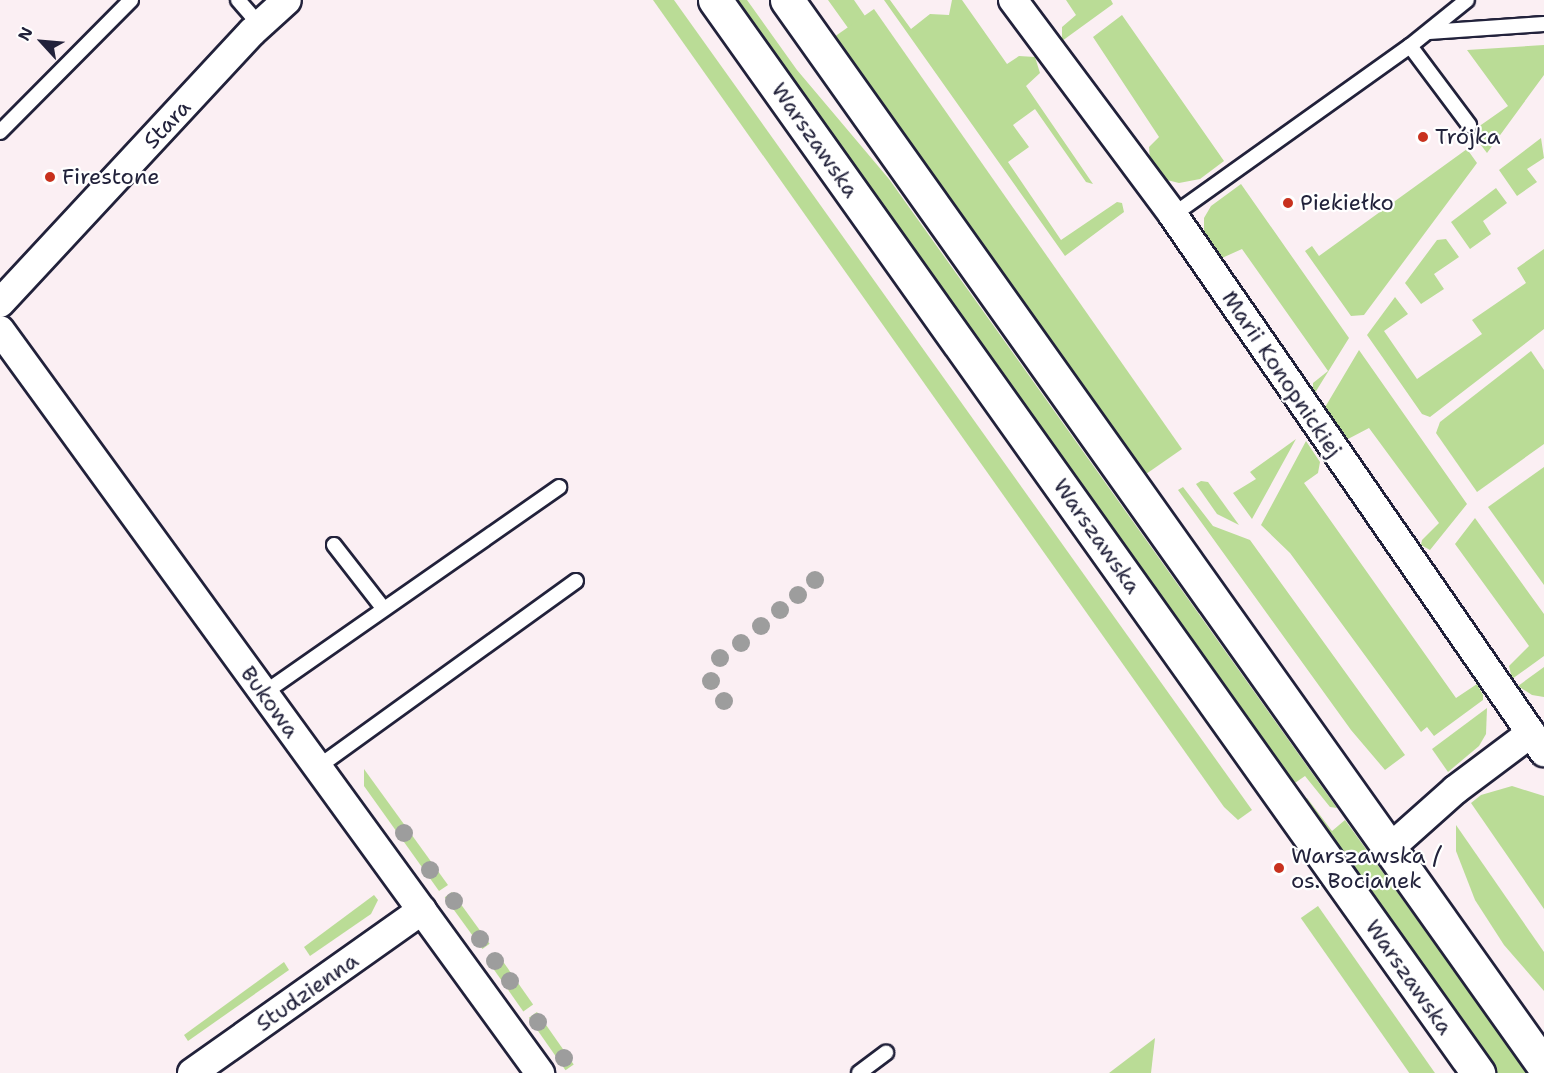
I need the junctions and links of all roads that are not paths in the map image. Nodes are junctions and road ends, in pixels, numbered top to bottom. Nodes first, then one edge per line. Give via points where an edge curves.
1 (131, 0) edge
2 (237, 0) edge
3 (287, 0) edge
4 (715, 0) edge
5 (787, 0) edge
6 (1013, 0) edge
7 (1467, 0) edge
8 (1544, 24) edge
9 (260, 25) junction
10 (1426, 33) junction
11 (1410, 46) junction
12 (1468, 125) dead end
13 (0, 132) edge
14 (1173, 215) junction
15 (0, 303) edge
16 (0, 330) edge
17 (559, 487) dead end
18 (334, 545) dead end
19 (576, 581) dead end
20 (384, 608) junction
21 (264, 693) junction
22 (1540, 736) edge
23 (318, 767) junction
24 (1390, 848) junction
25 (422, 910) junction
26 (886, 1053) dead end
27 (1544, 1066) edge
28 (192, 1073) edge
29 (540, 1073) edge
30 (860, 1073) edge
31 (1478, 1073) edge

1 - 13 lane
2 - 9 lane
3 - 9 street, Stara
4 - 31 main road, Warszawska
5 - 24 main road
6 - 14 street, Marii Konopnickiej
7 - 10 lane
8 - 10 lane
9 - 15 street, Stara
10 - 11 lane
11 - 12 lane
11 - 14 lane
14 - 22 street, Marii Konopnickiej
16 - 21 street, Bukowa
17 - 20 lane
18 - 20 lane
19 - 23 lane
20 - 21 lane
21 - 23 street, Bukowa
22 - 24 street via 1455,790
23 - 25 street, Bukowa
24 - 27 main road
25 - 28 street, Studzienna
25 - 29 street, Bukowa
26 - 30 lane

